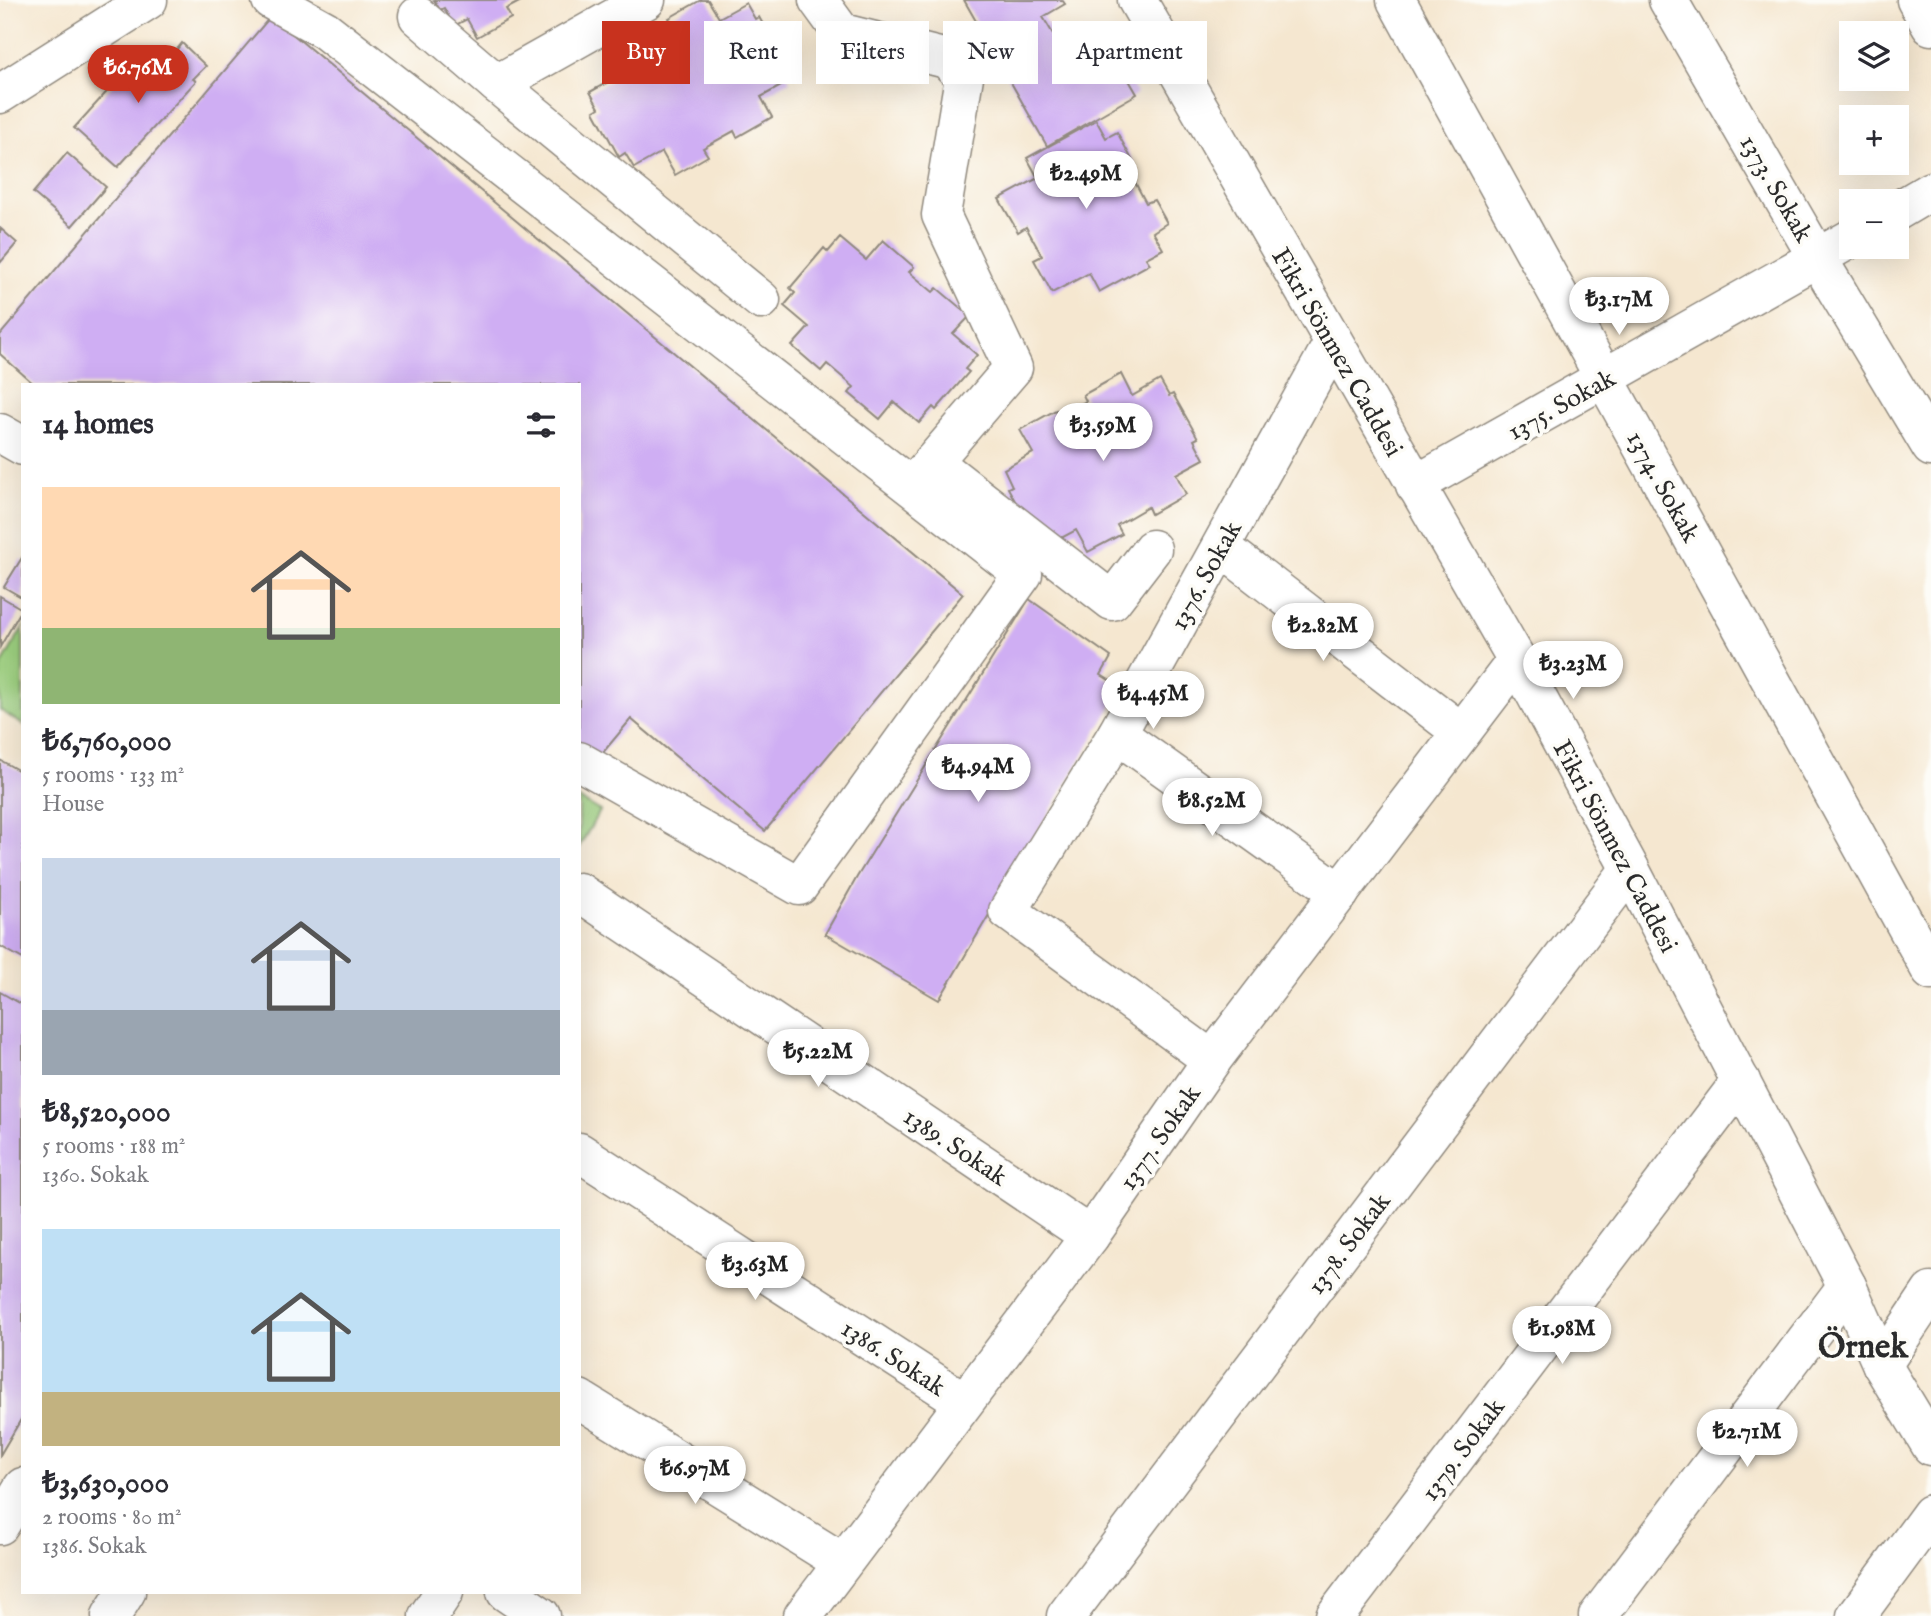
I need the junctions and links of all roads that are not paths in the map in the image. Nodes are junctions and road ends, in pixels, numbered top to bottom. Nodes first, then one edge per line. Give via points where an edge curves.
1 (148, 0) edge
2 (271, 0) edge
3 (646, 0) edge
4 (818, 0) edge
5 (1137, 0) edge
6 (1396, 0) edge
7 (1668, 0) edge
8 (1916, 0) edge
9 (418, 16) dead end
10 (1931, 26) edge
11 (497, 84) junction
12 (0, 94) edge
13 (1931, 191) edge
14 (1909, 204) edge
15 (1839, 246) edge
16 (1818, 259) junction
17 (761, 300) dead end
18 (1333, 343) junction
19 (1605, 379) junction
20 (0, 433) edge
21 (21, 445) edge
22 (1931, 447) edge
23 (923, 474) junction
24 (1415, 485) junction
25 (1221, 547) junction
26 (1152, 549) dead end
27 (1517, 660) junction
28 (1461, 732) junction
29 (1117, 734) junction
30 (581, 762) edge
31 (1630, 869) junction
32 (581, 893) edge
33 (1340, 893) junction
34 (1931, 971) edge
35 (1212, 1060) junction
36 (1741, 1081) junction
37 (581, 1153) edge
38 (1090, 1236) junction
39 (1847, 1286) junction
40 (1931, 1292) edge
41 (1882, 1365) junction
42 (581, 1400) edge
43 (963, 1401) junction
44 (1931, 1446) edge
45 (21, 1490) edge
46 (1931, 1514) edge
47 (0, 1525) edge
48 (842, 1562) junction
49 (125, 1594) edge
50 (443, 1594) edge
51 (509, 1594) edge
52 (111, 1616) edge
53 (428, 1616) edge
54 (541, 1616) edge
55 (803, 1616) edge
56 (1066, 1616) edge
57 (1335, 1616) edge
58 (1598, 1616) edge
59 (1856, 1616) edge

1 - 12 street
2 - 23 street via 325,30
3 - 11 street
4 - 23 street via 842,33 947,59 964,77 941,215 1013,368
5 - 18 street, Fikri Sönmez Caddesi
6 - 19 street, 1374. Sokak
7 - 16 street, 1373. Sokak
8 - 10 street
9 - 11 street
11 - 17 street
13 - 14 street
15 - 16 street, 1375. Sokak
16 - 19 street, 1375. Sokak
16 - 22 street, 1373. Sokak
18 - 24 street, Fikri Sönmez Caddesi
18 - 25 street, 1376. Sokak
19 - 24 street, 1375. Sokak
19 - 34 street, 1374. Sokak
20 - 21 street
23 - 26 street via 1112,601
23 - 30 street via 1023,574 799,886
24 - 27 street, Fikri Sönmez Caddesi
25 - 28 street
25 - 29 street, 1376. Sokak
27 - 28 street, 1377. Sokak
27 - 31 street, Fikri Sönmez Caddesi
28 - 33 street, 1377. Sokak
29 - 33 street
29 - 35 street, 1376. Sokak via 1008,911
31 - 36 street, Fikri Sönmez Caddesi
31 - 56 street, 1378. Sokak
32 - 38 street, 1389. Sokak
33 - 35 street, 1377. Sokak
35 - 38 street, 1377. Sokak
36 - 39 street, Fikri Sönmez Caddesi
36 - 57 street, 1379. Sokak
37 - 43 street, 1386. Sokak
38 - 43 street, 1377. Sokak
39 - 41 street, Fikri Sönmez Caddesi
39 - 58 street
40 - 41 street
41 - 44 street, Fikri Sönmez Caddesi
42 - 48 street
43 - 48 street, 1377. Sokak
45 - 47 street
46 - 59 street
48 - 55 street, 1377. Sokak
49 - 52 street
50 - 53 street
51 - 54 street

